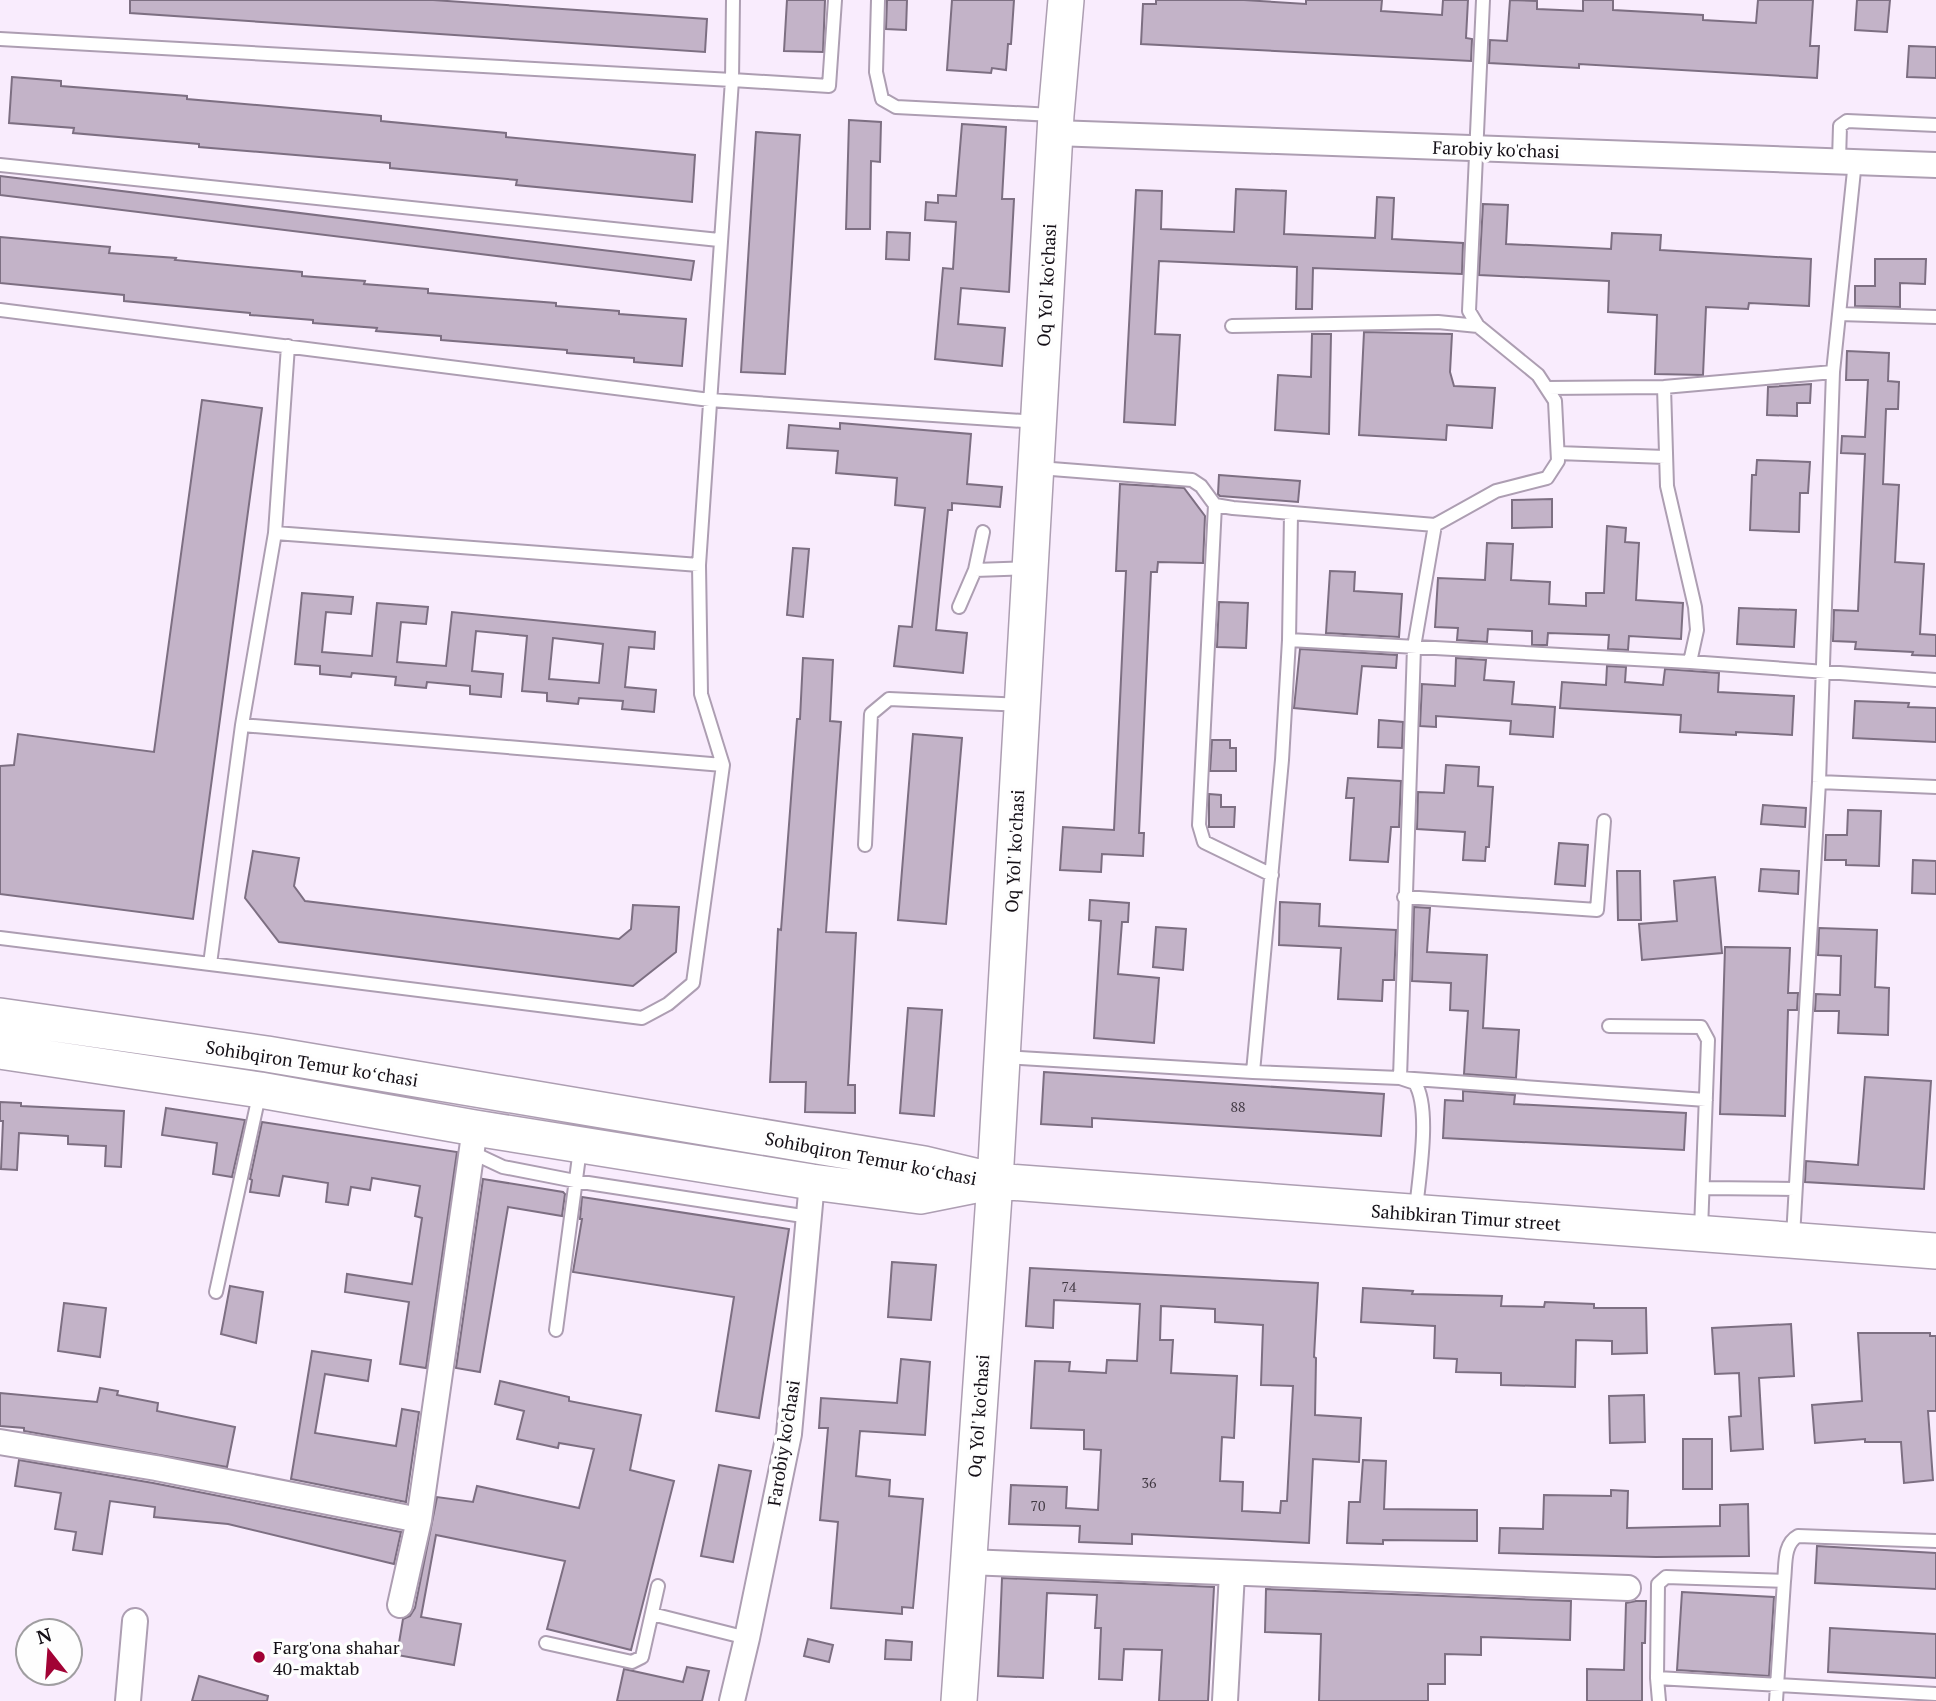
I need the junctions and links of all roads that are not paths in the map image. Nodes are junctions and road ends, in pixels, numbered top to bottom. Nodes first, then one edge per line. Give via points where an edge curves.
1 (733, 0) edge
2 (835, 0) edge
3 (878, 0) edge
4 (1066, 0) edge
5 (1483, 0) edge
6 (0, 39) edge
7 (732, 80) junction
8 (1056, 124) junction
9 (1936, 125) edge
10 (1475, 148) junction
11 (1847, 160) junction
12 (0, 165) edge
13 (1936, 165) edge
14 (719, 240) junction
15 (0, 310) edge
16 (1839, 314) junction
17 (1936, 317) edge
18 (1232, 326) dead end
19 (1478, 326) junction
20 (288, 346) junction
21 (1833, 372) junction
22 (1664, 387) junction
23 (1547, 388) junction
24 (710, 400) junction
25 (1038, 422) junction
26 (1558, 453) junction
27 (1665, 457) junction
28 (1035, 468) junction
29 (1214, 505) junction
30 (1291, 514) junction
31 (1435, 525) junction
32 (983, 531) dead end
33 (275, 533) junction
34 (699, 565) junction
35 (1030, 568) junction
36 (975, 570) junction
37 (959, 607) dead end
38 (1289, 640) junction
39 (1414, 647) junction
40 (1690, 662) junction
41 (1823, 672) junction
42 (1936, 680) edge
43 (1022, 705) junction
44 (242, 725) junction
45 (723, 765) junction
46 (1818, 782) junction
47 (1936, 787) edge
48 (1604, 821) dead end
49 (865, 845) dead end
50 (1272, 875) junction
51 (1404, 897) junction
52 (0, 937) edge
53 (210, 964) junction
54 (0, 1016) edge
55 (1609, 1026) dead end
56 (0, 1051) edge
57 (1002, 1057) junction
58 (1253, 1072) junction
59 (1400, 1078) junction
60 (260, 1090) junction
61 (1706, 1100) junction
62 (473, 1140) junction
63 (580, 1145) junction
64 (575, 1181) junction
65 (995, 1181) junction
66 (812, 1182) junction
67 (1703, 1188) junction
68 (1795, 1189) junction
69 (1416, 1213) junction
70 (809, 1217) junction
71 (1701, 1234) junction
72 (1792, 1241) junction
73 (1936, 1251) edge
74 (216, 1292) dead end
75 (556, 1329) dead end
76 (0, 1442) edge
77 (419, 1520) junction
78 (1936, 1541) edge
79 (967, 1562) junction
80 (1232, 1573) junction
81 (1784, 1581) junction
82 (658, 1586) dead end
83 (1628, 1588) dead end
84 (400, 1605) dead end
85 (652, 1614) junction
86 (135, 1621) dead end
87 (747, 1638) junction
88 (546, 1643) dead end
89 (1657, 1678) junction
90 (1777, 1686) junction
91 (1936, 1694) edge
92 (128, 1701) edge
93 (732, 1701) edge
94 (959, 1701) edge
95 (1225, 1701) edge
96 (1659, 1701) edge
97 (1776, 1701) edge

1 - 7 lane
2 - 7 lane via 829,86
3 - 8 lane via 876,72 882,99 896,107
4 - 8 main road, Oq Yol' ko'chasi
5 - 10 lane
6 - 7 lane
7 - 14 lane
8 - 10 street, Farobiy ko'chasi
8 - 25 main road, Oq Yol' ko'chasi
9 - 11 lane via 1847,121 1840,126
10 - 11 street, Farobiy ko'chasi
10 - 19 lane via 1469,311
11 - 13 street, Farobiy ko'chasi
11 - 16 lane
12 - 14 lane
14 - 24 lane
15 - 20 lane
16 - 17 lane
16 - 21 lane
18 - 19 lane
19 - 23 lane via 1538,375
20 - 24 lane
20 - 33 lane
21 - 22 lane
21 - 41 lane
22 - 23 lane
22 - 27 lane
23 - 26 lane via 1555,401
24 - 25 lane
24 - 34 lane
25 - 28 main road, Oq Yol' ko'chasi
26 - 27 lane
26 - 31 lane via 1546,478 1496,491
27 - 40 lane via 1667,486 1695,607 1697,630
28 - 29 lane via 1192,480
28 - 35 main road, Oq Yol' ko'chasi
29 - 30 lane
29 - 50 lane via 1199,825 1204,842
30 - 31 lane
30 - 38 lane
31 - 39 lane
32 - 36 lane
33 - 34 lane
33 - 44 lane
34 - 45 lane via 701,694
35 - 36 lane
35 - 43 main road, Oq Yol' ko'chasi
36 - 37 lane
38 - 39 lane
38 - 50 lane
39 - 40 lane
39 - 51 lane
40 - 41 lane
41 - 42 lane
41 - 46 lane
43 - 49 lane via 889,699 871,714
43 - 57 main road, Oq Yol' ko'chasi
44 - 45 lane
44 - 53 lane
45 - 53 lane via 693,983 642,1018
46 - 47 lane
46 - 68 lane
48 - 51 lane via 1597,910
50 - 58 lane
51 - 59 lane
52 - 53 lane
54 - 65 main road, Sohibqiron Temur koʻchasi via 267,1054 923,1164
55 - 61 lane via 1701,1027 1708,1040
56 - 60 main road, Sohibqiron Temur koʻchasi
57 - 58 lane
57 - 65 main road, Oq Yol' ko'chasi
58 - 59 lane
59 - 61 lane
59 - 69 lane via 1415,1083 1421,1093
60 - 62 main road, Sohibqiron Temur koʻchasi
60 - 74 lane
61 - 67 lane
62 - 63 main road, Sohibqiron Temur koʻchasi
62 - 64 lane via 503,1167
62 - 77 street
63 - 64 lane
63 - 66 main road, Sohibqiron Temur koʻchasi
64 - 70 lane
64 - 75 lane
65 - 66 main road, Sohibqiron Temur koʻchasi via 920,1196
65 - 69 main road, Sahibkiran Timur street
65 - 79 main road, Oq Yol' ko'chasi
66 - 70 street, Farobiy ko'chasi
67 - 68 lane
67 - 71 lane
68 - 72 lane
69 - 71 main road, Sahibkiran Timur street
70 - 87 street, Farobiy ko'chasi via 789,1434
71 - 72 main road, Sahibkiran Timur street
72 - 73 main road, Sahibkiran Timur street
76 - 77 street
77 - 84 street
78 - 81 lane via 1798,1536 1787,1547
79 - 80 street
79 - 94 main road, Oq Yol' ko'chasi
80 - 83 street
80 - 95 street
81 - 89 lane via 1661,1580
81 - 90 lane
82 - 85 lane
85 - 87 lane
85 - 88 lane via 642,1657 632,1662
86 - 92 street
87 - 93 street, Farobiy ko'chasi
89 - 90 lane
89 - 96 lane
90 - 91 lane
90 - 97 lane

